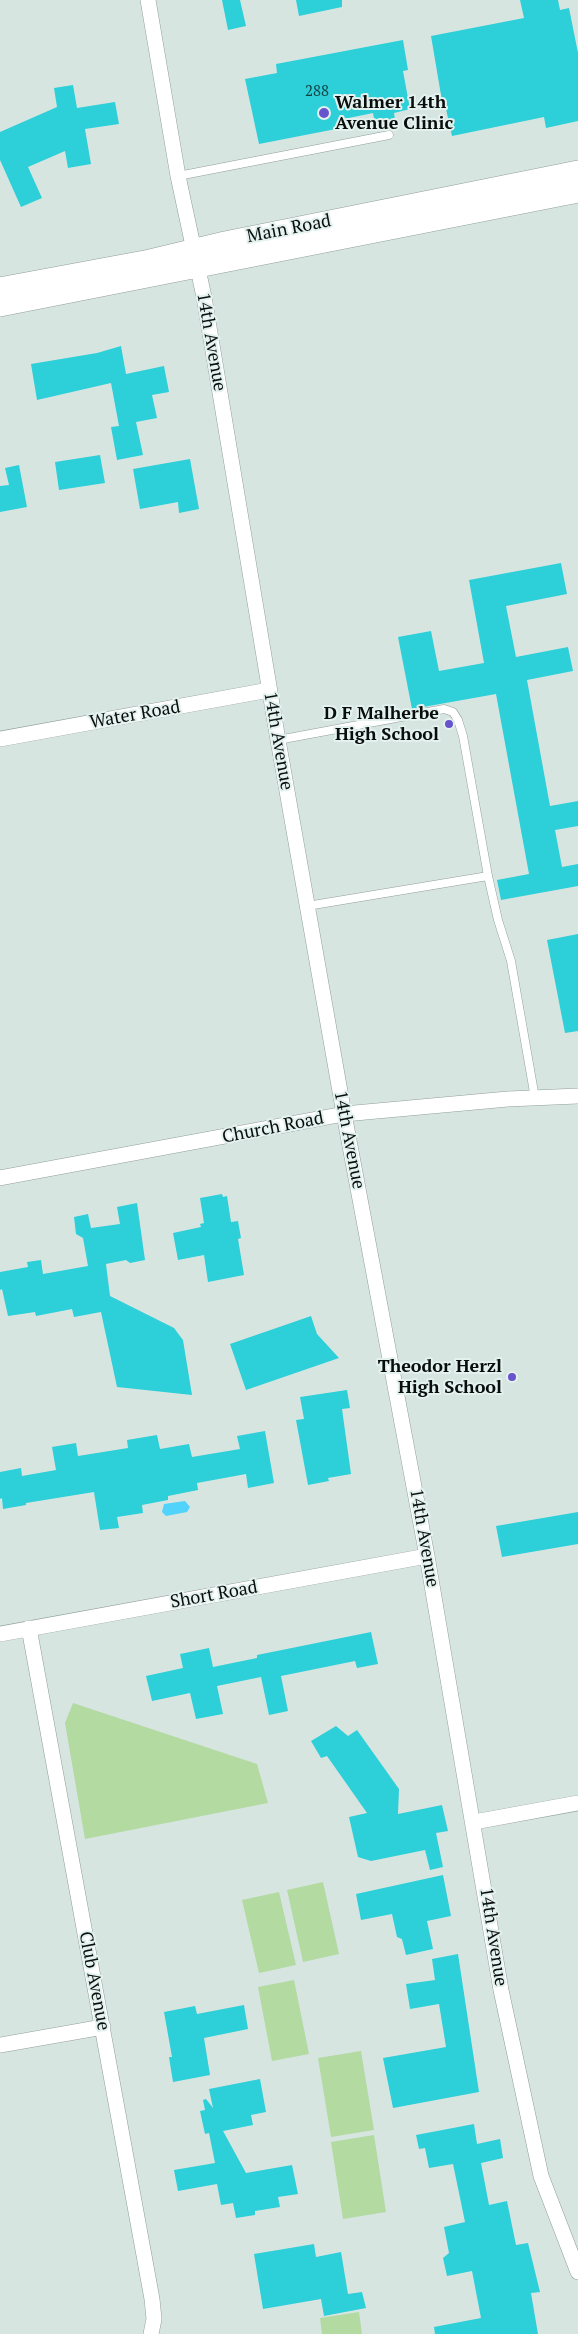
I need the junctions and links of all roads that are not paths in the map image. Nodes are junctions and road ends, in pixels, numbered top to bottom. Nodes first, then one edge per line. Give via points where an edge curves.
1 (148, 0) edge
2 (389, 135) dead end
3 (578, 172) edge
4 (178, 176) junction
5 (578, 192) edge
6 (196, 259) junction
7 (0, 288) edge
8 (0, 306) edge
9 (269, 690) junction
10 (0, 739) edge
11 (278, 740) junction
12 (488, 876) junction
13 (307, 906) junction
14 (578, 1096) edge
15 (536, 1098) junction
16 (344, 1114) junction
17 (0, 1178) edge
18 (428, 1556) junction
19 (29, 1628) junction
20 (0, 1634) edge
21 (578, 1803) edge
22 (474, 1822) junction
23 (103, 2027) junction
24 (0, 2045) edge
25 (578, 2272) edge
26 (151, 2334) edge

1 - 4 street, 14th Avenue
2 - 4 lane
3 - 6 main road, Main Road
4 - 6 street, 14th Avenue
5 - 6 main road, Main Road
6 - 7 main road, Main Road via 150,260
6 - 8 main road, Main Road
6 - 9 street, 14th Avenue
9 - 10 street, Water Road
9 - 11 street, 14th Avenue
11 - 12 lane via 444,709 453,712 463,736
11 - 13 street, 14th Avenue
12 - 13 lane
12 - 15 lane via 511,961
13 - 16 street, 14th Avenue
14 - 15 street, Church Road
15 - 16 street, Church Road
16 - 17 street, Church Road
16 - 18 street, 14th Avenue
18 - 19 street, Short Road
18 - 22 street, 14th Avenue
19 - 20 street, Short Road
19 - 23 street, Club Avenue
21 - 22 street
22 - 25 street, 14th Avenue via 501,1990 534,2152
23 - 24 street
23 - 26 street, Club Avenue via 152,2300 154,2319

